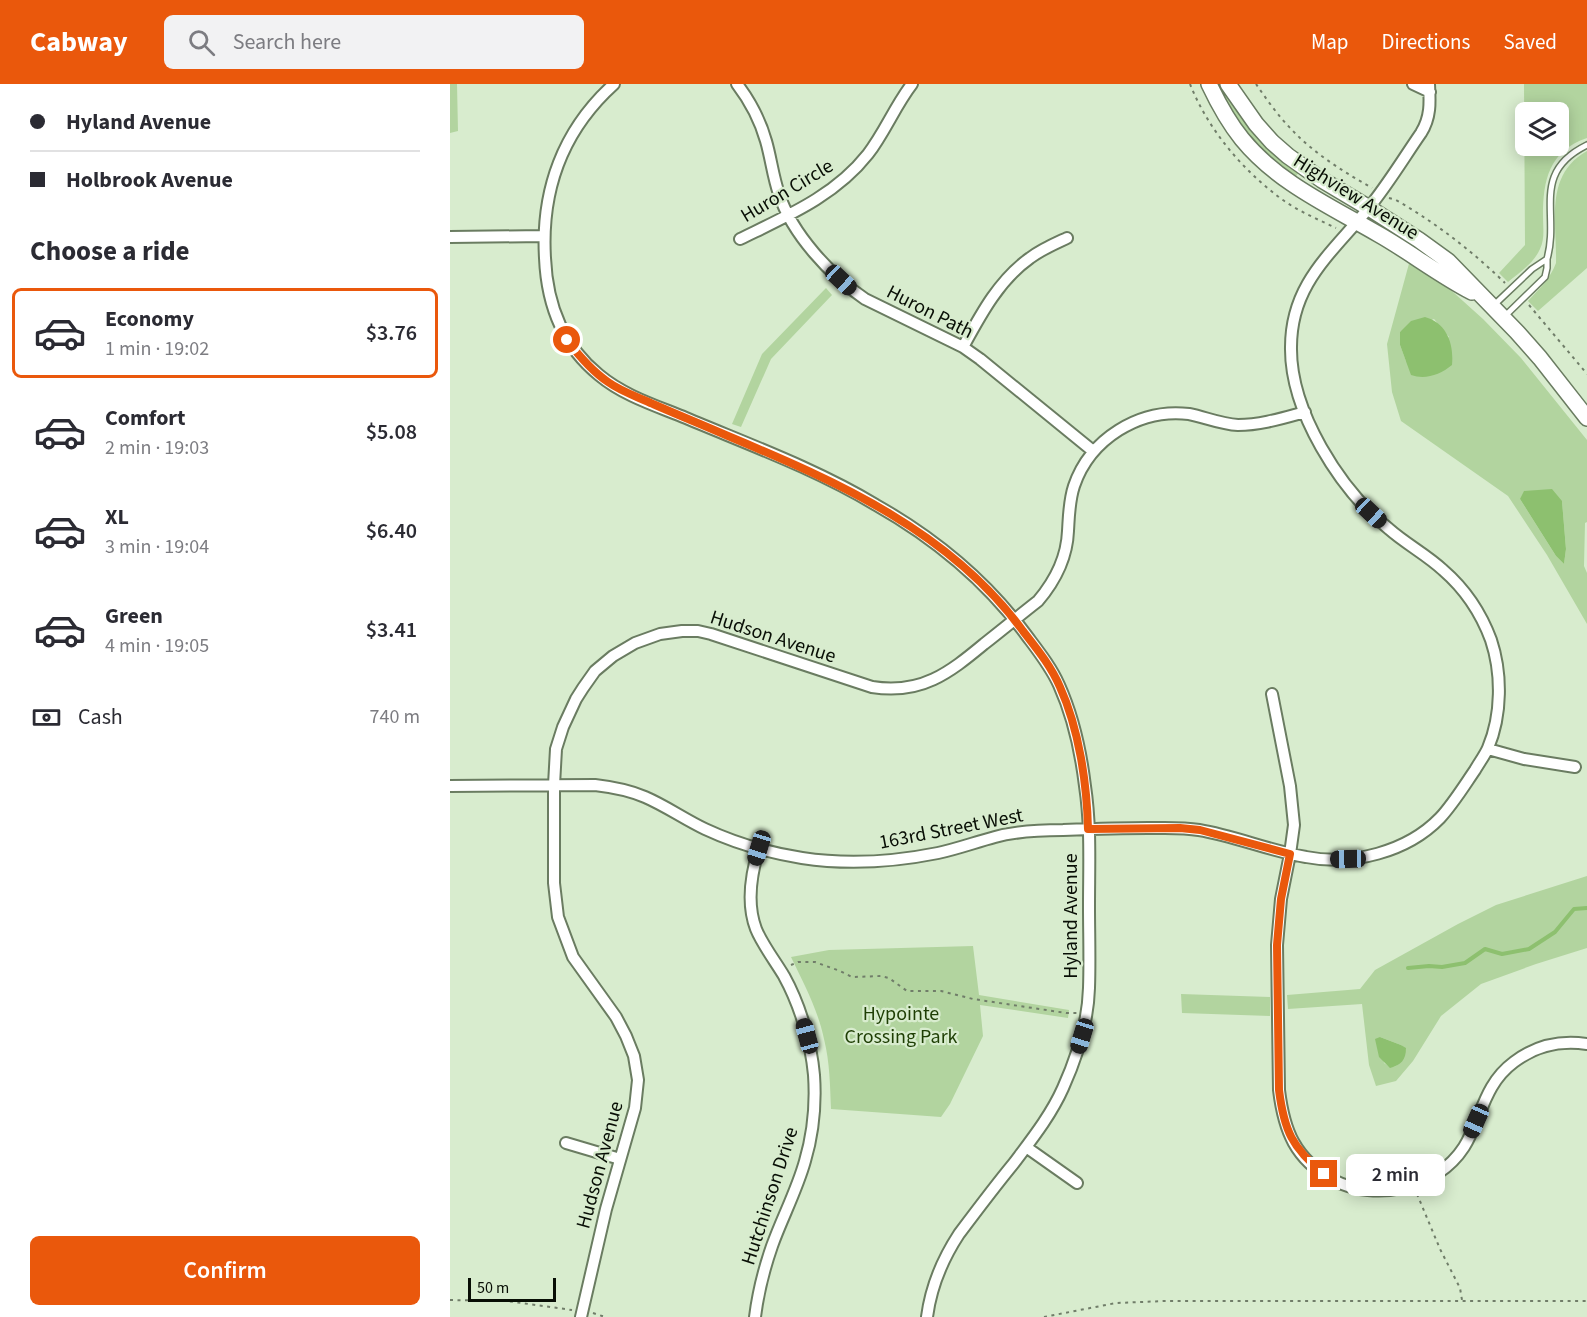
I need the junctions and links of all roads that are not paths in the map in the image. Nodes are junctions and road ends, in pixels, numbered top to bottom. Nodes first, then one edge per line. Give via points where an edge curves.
1 (614, 84) edge
2 (737, 84) edge
3 (912, 84) edge
4 (1209, 84) edge
5 (1228, 84) edge
6 (1413, 84) edge
7 (1429, 88) edge
8 (1587, 145) edge
9 (1369, 208) junction
10 (788, 215) junction
11 (1356, 222) junction
12 (544, 236) junction
13 (450, 237) edge
14 (1067, 238) dead end
15 (740, 239) dead end
16 (1547, 259) junction
17 (1480, 296) junction
18 (1497, 313) junction
19 (963, 347) junction
20 (1305, 412) junction
21 (1587, 418) edge
22 (1093, 451) junction
23 (1015, 619) junction
24 (1272, 694) dead end
25 (1488, 749) junction
26 (1575, 767) dead end
27 (554, 785) junction
28 (450, 786) edge
29 (1088, 829) junction
30 (759, 848) junction
31 (1290, 854) junction
32 (1587, 1044) edge
33 (566, 1143) dead end
34 (1026, 1147) junction
35 (620, 1159) junction
36 (1077, 1183) dead end
37 (581, 1315) edge
38 (755, 1317) edge
39 (927, 1317) edge

1 - 12 street, Hyland Avenue via 585,115 563,153 548,197
2 - 10 street, Huron Path via 761,126
3 - 10 street, Huron Circle via 876,142 849,175 829,192
4 - 11 street, Highview Avenue via 1242,139 1263,160 1303,192
5 - 9 street, Highview Avenue via 1256,124 1288,156
6 - 7 street
7 - 9 street via 1430,110 1425,126
8 - 16 lane via 1571,154 1555,174 1550,192
9 - 11 street
9 - 17 street, Highview Avenue via 1448,261
10 - 15 street, Huron Circle
10 - 19 street, Huron Path via 819,257 852,290
11 - 17 street, Highview Avenue
11 - 20 street via 1315,270 1294,317 1292,367
12 - 13 street
12 - 23 street, Hyland Avenue via 546,274 557,320 567,340 600,375 620,389 811,471 876,505 952,557 992,592
14 - 19 street via 1028,259 1007,278
16 - 18 lane via 1511,288
16 - 18 lane via 1545,277 1523,299
17 - 18 street, Highview Avenue
18 - 21 street, Highview Avenue via 1540,358
19 - 22 street, Huron Path
20 - 22 street, Hudson Avenue via 1240,425 1189,414 1156,416 1125,426
20 - 25 street via 1326,456 1353,494 1386,527 1442,568 1459,585 1484,624 1494,650 1498,678 1498,705
22 - 23 street, Hudson Avenue via 1072,491 1066,548 1056,576 1038,601
23 - 27 street, Hudson Avenue via 946,674 924,684 896,689 862,685 698,631 660,634 635,643 604,663 576,699 558,739
23 - 29 street, Hyland Avenue via 1049,666 1066,701 1082,766
24 - 31 street via 1293,808
25 - 26 street
25 - 31 street, 163rd Street West via 1443,814 1412,838 1383,851 1348,859
27 - 28 street, 163rd Street West
27 - 30 street, 163rd Street West via 608,786 632,792 704,828
27 - 35 street, Hudson Avenue via 554,883 562,929 579,968 622,1027 637,1068 635,1108
29 - 30 street, 163rd Street West via 1008,834 936,853 874,862 816,860
29 - 31 street, 163rd Street West via 1200,830
29 - 34 street, Hyland Avenue via 1089,988 1082,1036 1063,1088
30 - 38 street, Hutchinson Drive via 751,882 753,918 800,1011 812,1062 815,1101 805,1161 772,1246
31 - 32 street via 1277,945 1281,1109 1296,1147 1336,1181 1370,1190 1400,1189 1423,1182 1447,1167 1463,1149 1493,1084 1513,1062 1542,1046
33 - 35 street
34 - 36 street
34 - 39 street, Hyland Avenue via 946,1254
35 - 37 street, Hudson Avenue

